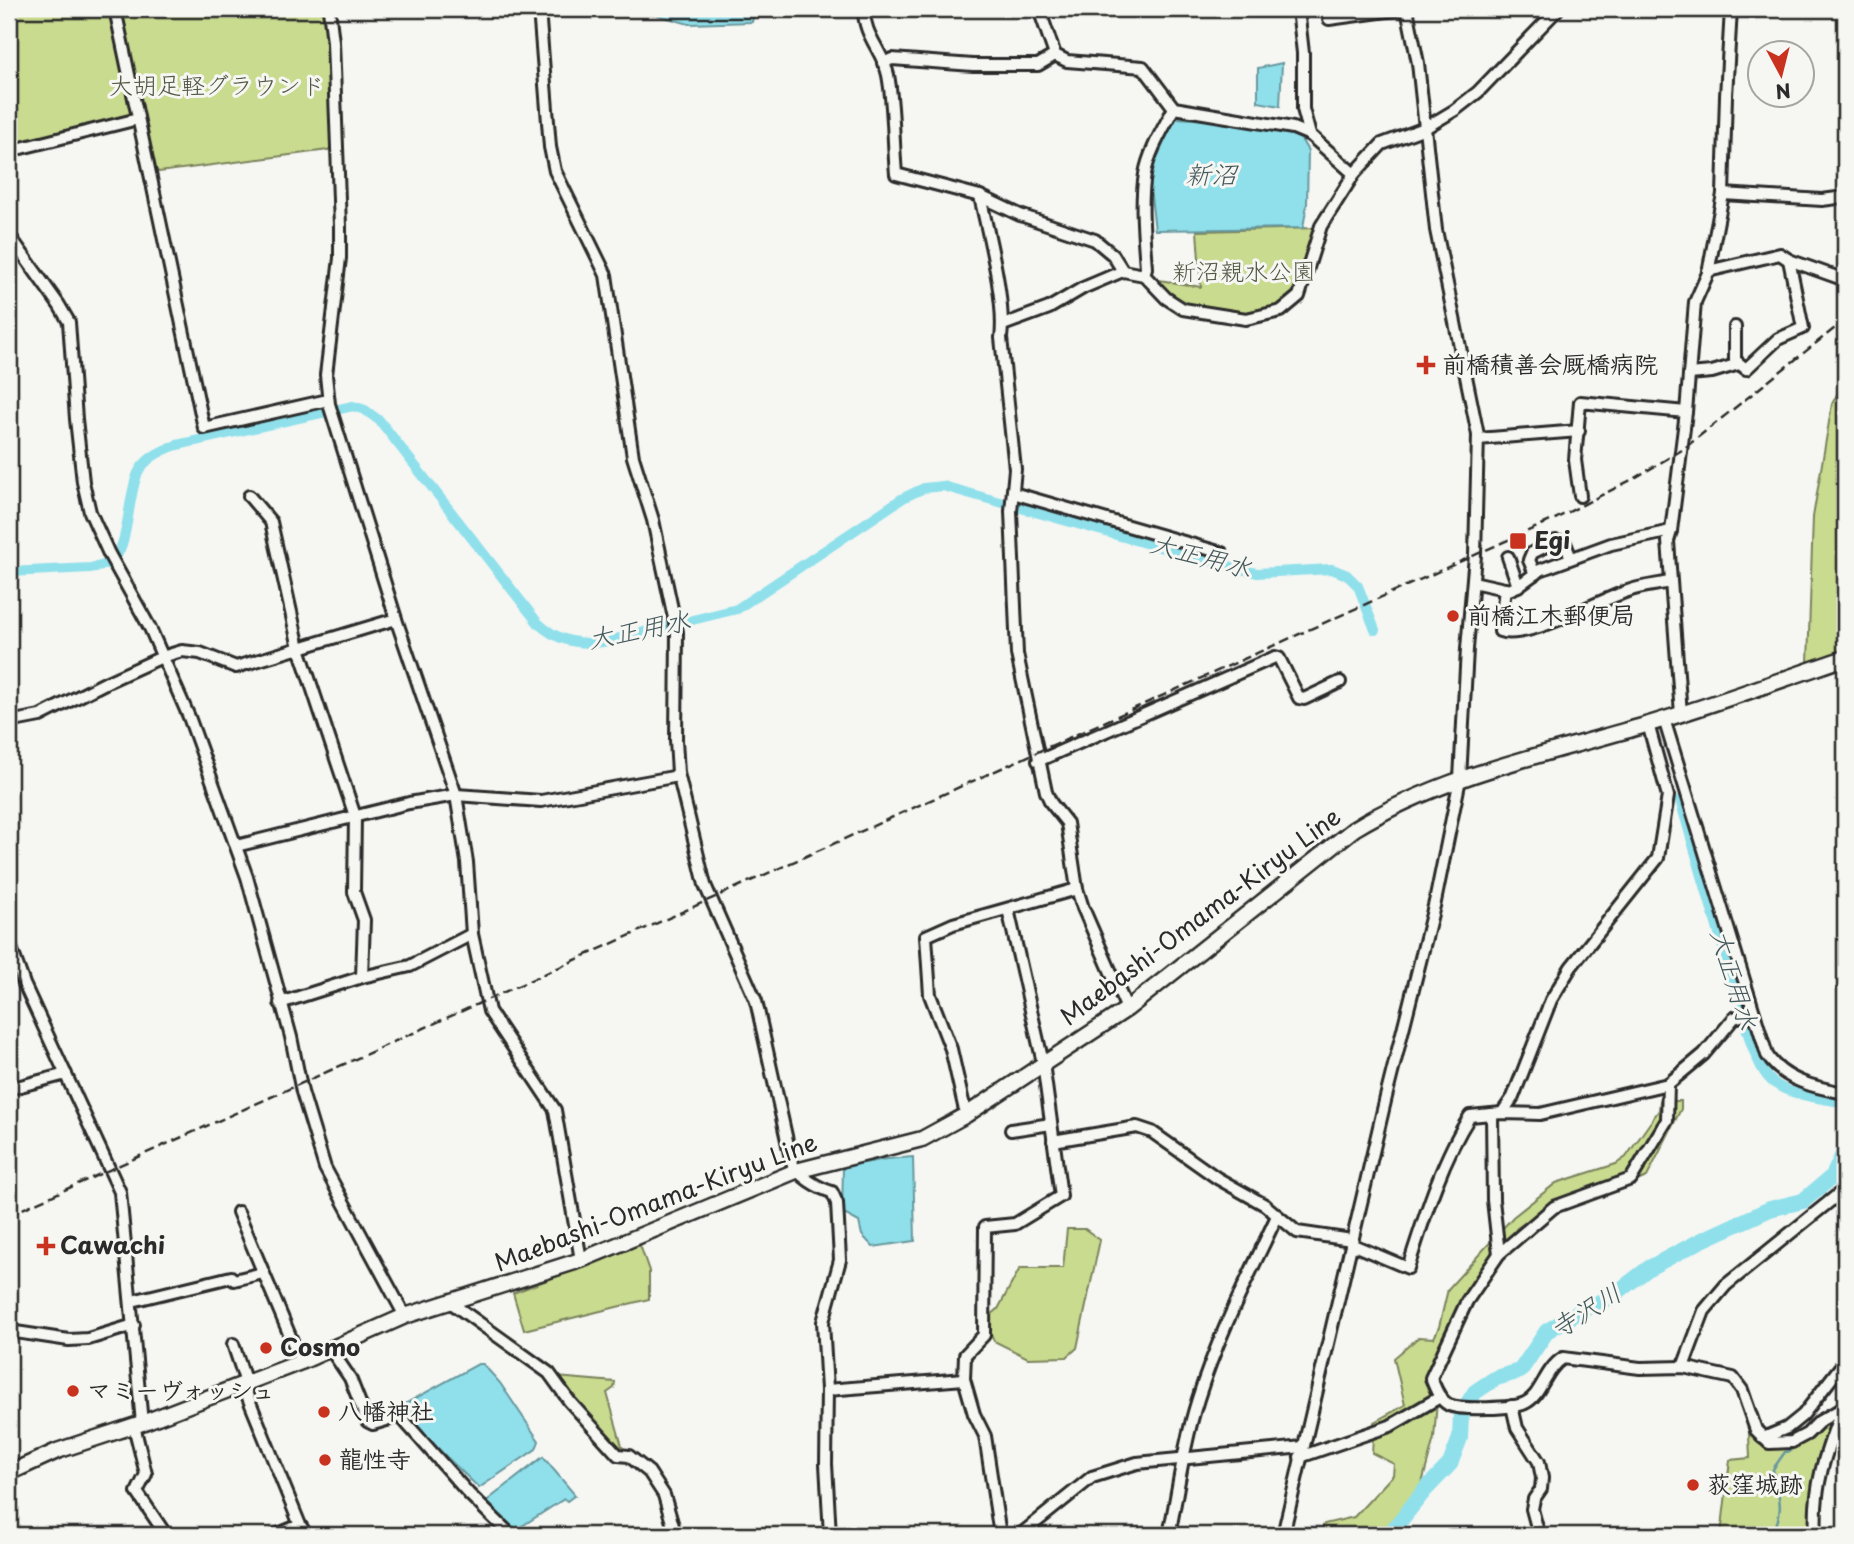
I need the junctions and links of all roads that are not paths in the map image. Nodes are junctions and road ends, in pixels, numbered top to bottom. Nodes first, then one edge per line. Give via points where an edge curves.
1 (115, 9) edge
2 (328, 9) edge
3 (539, 9) edge
4 (864, 9) edge
5 (1039, 9) edge
6 (1298, 9) edge
7 (1405, 9) edge
8 (1558, 9) edge
9 (1731, 9) edge
10 (1329, 19) dead end
11 (1055, 55) junction
12 (883, 63) junction
13 (1174, 108) junction
14 (138, 119) junction
15 (1425, 128) junction
16 (1310, 135) junction
17 (9, 151) edge
18 (1354, 174) junction
19 (1723, 194) junction
20 (980, 196) junction
21 (1845, 197) edge
22 (9, 235) edge
23 (1788, 260) junction
24 (1123, 271) junction
25 (1144, 275) junction
26 (1706, 275) junction
27 (1845, 279) edge
28 (1003, 325) junction
29 (1735, 327) dead end
30 (1739, 364) junction
31 (1689, 374) junction
32 (329, 402) junction
33 (1686, 412) junction
34 (1579, 431) junction
35 (1478, 439) junction
36 (1013, 495) junction
37 (249, 496) dead end
38 (1580, 496) dead end
39 (1671, 531) junction
40 (1222, 554) dead end
41 (1508, 556) dead end
42 (1571, 558) junction
43 (1535, 574) junction
44 (1474, 582) junction
45 (1670, 582) junction
46 (1518, 586) junction
47 (1505, 589) junction
48 (396, 618) junction
49 (299, 648) junction
50 (162, 657) junction
51 (1845, 657) edge
52 (1340, 682) dead end
53 (1681, 714) junction
54 (9, 722) edge
55 (1657, 722) junction
56 (1038, 761) junction
57 (678, 773) junction
58 (1460, 779) junction
59 (456, 795) junction
60 (355, 816) junction
61 (236, 846) junction
62 (1077, 889) junction
63 (1008, 909) junction
64 (472, 934) junction
65 (9, 942) edge
66 (362, 977) junction
67 (279, 1003) junction
68 (1127, 1009) junction
69 (1746, 1015) junction
70 (1043, 1063) junction
71 (66, 1074) junction
72 (1668, 1084) junction
73 (9, 1089) edge
74 (1845, 1093) edge
75 (1497, 1113) junction
76 (966, 1115) junction
77 (1051, 1124) junction
78 (1011, 1130) dead end
79 (1053, 1141) junction
80 (796, 1171) junction
81 (1845, 1189) edge
82 (237, 1212) dead end
83 (1277, 1216) junction
84 (1352, 1242) junction
85 (1499, 1254) junction
86 (581, 1260) junction
87 (263, 1273) junction
88 (132, 1301) junction
89 (450, 1302) junction
90 (405, 1316) junction
91 (134, 1325) junction
92 (9, 1331) edge
93 (233, 1344) dead end
94 (331, 1350) junction
95 (301, 1362) junction
96 (1845, 1362) edge
97 (1684, 1367) junction
98 (964, 1379) junction
99 (244, 1384) junction
100 (827, 1391) junction
101 (1440, 1396) junction
102 (1513, 1406) junction
103 (1844, 1408) edge
104 (138, 1424) junction
105 (1763, 1438) junction
106 (1302, 1452) junction
107 (1183, 1459) junction
108 (9, 1473) edge
109 (300, 1525) junction
110 (166, 1535) edge
111 (276, 1535) edge
112 (307, 1535) edge
113 (511, 1535) edge
114 (672, 1535) edge
115 (830, 1535) edge
116 (1000, 1535) edge
117 (1020, 1535) edge
118 (1169, 1535) edge
119 (1283, 1535) edge
120 (1539, 1535) edge
121 (1816, 1535) edge

1 - 14 street
2 - 32 street via 340,237 326,375
3 - 57 street via 552,160 606,275 633,457 653,520 677,632
4 - 12 street via 863,20
5 - 11 street
6 - 16 street via 1303,109
7 - 10 street
7 - 15 street via 1418,64
8 - 15 street via 1478,92
9 - 19 street
11 - 12 street via 1038,65 892,59
11 - 13 street via 1067,61 1143,67
12 - 20 street via 888,73 896,174
13 - 16 street via 1293,128
13 - 25 street via 1145,173
14 - 17 street
14 - 32 street via 204,428
15 - 18 street via 1382,144
15 - 35 street via 1436,230
16 - 18 street
18 - 25 street via 1321,226 1299,296 1281,311 1246,318 1183,309
19 - 21 street via 1822,200
19 - 26 street
20 - 24 street via 1094,240 1113,255
20 - 28 street
22 - 50 street via 69,322 83,482 90,512
23 - 26 street via 1780,254
23 - 27 street
23 - 30 street via 1803,328 1778,339 1746,369
24 - 25 street
24 - 28 street via 1049,309
26 - 31 street via 1695,302
28 - 36 street via 1000,338
29 - 30 street via 1735,360
30 - 31 street
31 - 33 street
32 - 48 street
33 - 34 street via 1580,402
33 - 39 street
34 - 35 street
34 - 38 street via 1574,460
35 - 44 street
36 - 40 street
36 - 56 street via 1017,654
37 - 49 street via 271,522
39 - 42 street
39 - 45 street
41 - 46 street
42 - 43 street
42 - 43 street via 1565,543 1556,541 1532,552 1529,560
43 - 46 street
44 - 47 street
44 - 58 street
45 - 47 street via 1628,590 1540,626 1508,634 1500,631
45 - 53 street
46 - 47 street
48 - 49 street
48 - 59 street
49 - 50 street via 236,667 200,653 183,651
49 - 60 street
50 - 54 street via 40,716
50 - 61 street
51 - 53 main road, Maebashi-Omama-Kiryu Line
52 - 56 street via 1299,698 1275,657
53 - 55 main road, Maebashi-Omama-Kiryu Line
55 - 58 main road, Maebashi-Omama-Kiryu Line
55 - 69 street
55 - 75 street via 1668,796 1658,858 1571,967 1551,1000 1513,1097
56 - 62 street via 1048,799 1067,823
57 - 59 street via 541,802
57 - 80 street via 705,885 755,1001
58 - 68 main road, Maebashi-Omama-Kiryu Line via 1415,796 1354,829
58 - 84 street
59 - 60 street
59 - 64 street
60 - 61 street
60 - 66 street via 354,892 364,920
61 - 67 street
62 - 63 street
62 - 68 street
63 - 70 street
63 - 76 street via 926,936 930,996 951,1049
64 - 66 street via 410,966
64 - 86 street via 489,1011 555,1110
65 - 71 street
66 - 67 street
67 - 90 street via 325,1168
68 - 70 main road, Maebashi-Omama-Kiryu Line
69 - 72 street
69 - 74 street via 1777,1068 1800,1081
70 - 76 main road, Maebashi-Omama-Kiryu Line
70 - 77 street
71 - 73 street
71 - 88 street via 120,1192
72 - 75 street via 1540,1114
72 - 85 street via 1667,1120 1631,1179 1555,1207
75 - 84 street via 1470,1116 1458,1135 1408,1268
75 - 85 street via 1493,1200
76 - 80 main road, Maebashi-Omama-Kiryu Line via 905,1145
77 - 78 street
77 - 79 street
79 - 83 street via 1137,1127 1152,1132
79 - 98 street via 1061,1196 1015,1224 985,1227 984,1335 965,1355
80 - 86 main road, Maebashi-Omama-Kiryu Line
80 - 100 street via 832,1192 836,1203 840,1260 823,1322
81 - 97 street via 1726,1285 1704,1311
82 - 87 street
83 - 84 street via 1297,1232
83 - 107 street via 1223,1332 1198,1399
84 - 106 street
85 - 101 street via 1468,1301 1431,1378
86 - 89 main road, Maebashi-Omama-Kiryu Line
87 - 88 street
87 - 95 street
88 - 91 street
89 - 90 main road, Maebashi-Omama-Kiryu Line
89 - 114 street via 549,1373 618,1455 629,1457 649,1472 664,1495
90 - 94 main road, Maebashi-Omama-Kiryu Line
91 - 92 street via 69,1340
91 - 104 street
93 - 99 street
94 - 95 main road, Maebashi-Omama-Kiryu Line
94 - 113 street via 350,1378 367,1420 373,1424 400,1416
95 - 99 main road, Maebashi-Omama-Kiryu Line
96 - 105 street via 1803,1415
97 - 102 street via 1640,1368 1563,1358 1552,1365 1536,1394
97 - 105 street via 1733,1378
98 - 100 street
98 - 116 street via 985,1436
99 - 104 main road, Maebashi-Omama-Kiryu Line
99 - 109 street
100 - 115 street
101 - 102 street via 1450,1405
101 - 106 street via 1390,1426
102 - 120 street via 1517,1428 1539,1462 1541,1489 1532,1509
103 - 105 street via 1792,1442 1769,1443
103 - 121 street via 1822,1464
104 - 108 main road, Maebashi-Omama-Kiryu Line via 57,1451
104 - 110 street via 146,1474 137,1492
106 - 107 street
106 - 119 street
107 - 117 street via 1137,1463 1092,1476
107 - 118 street
109 - 111 street
109 - 112 street

